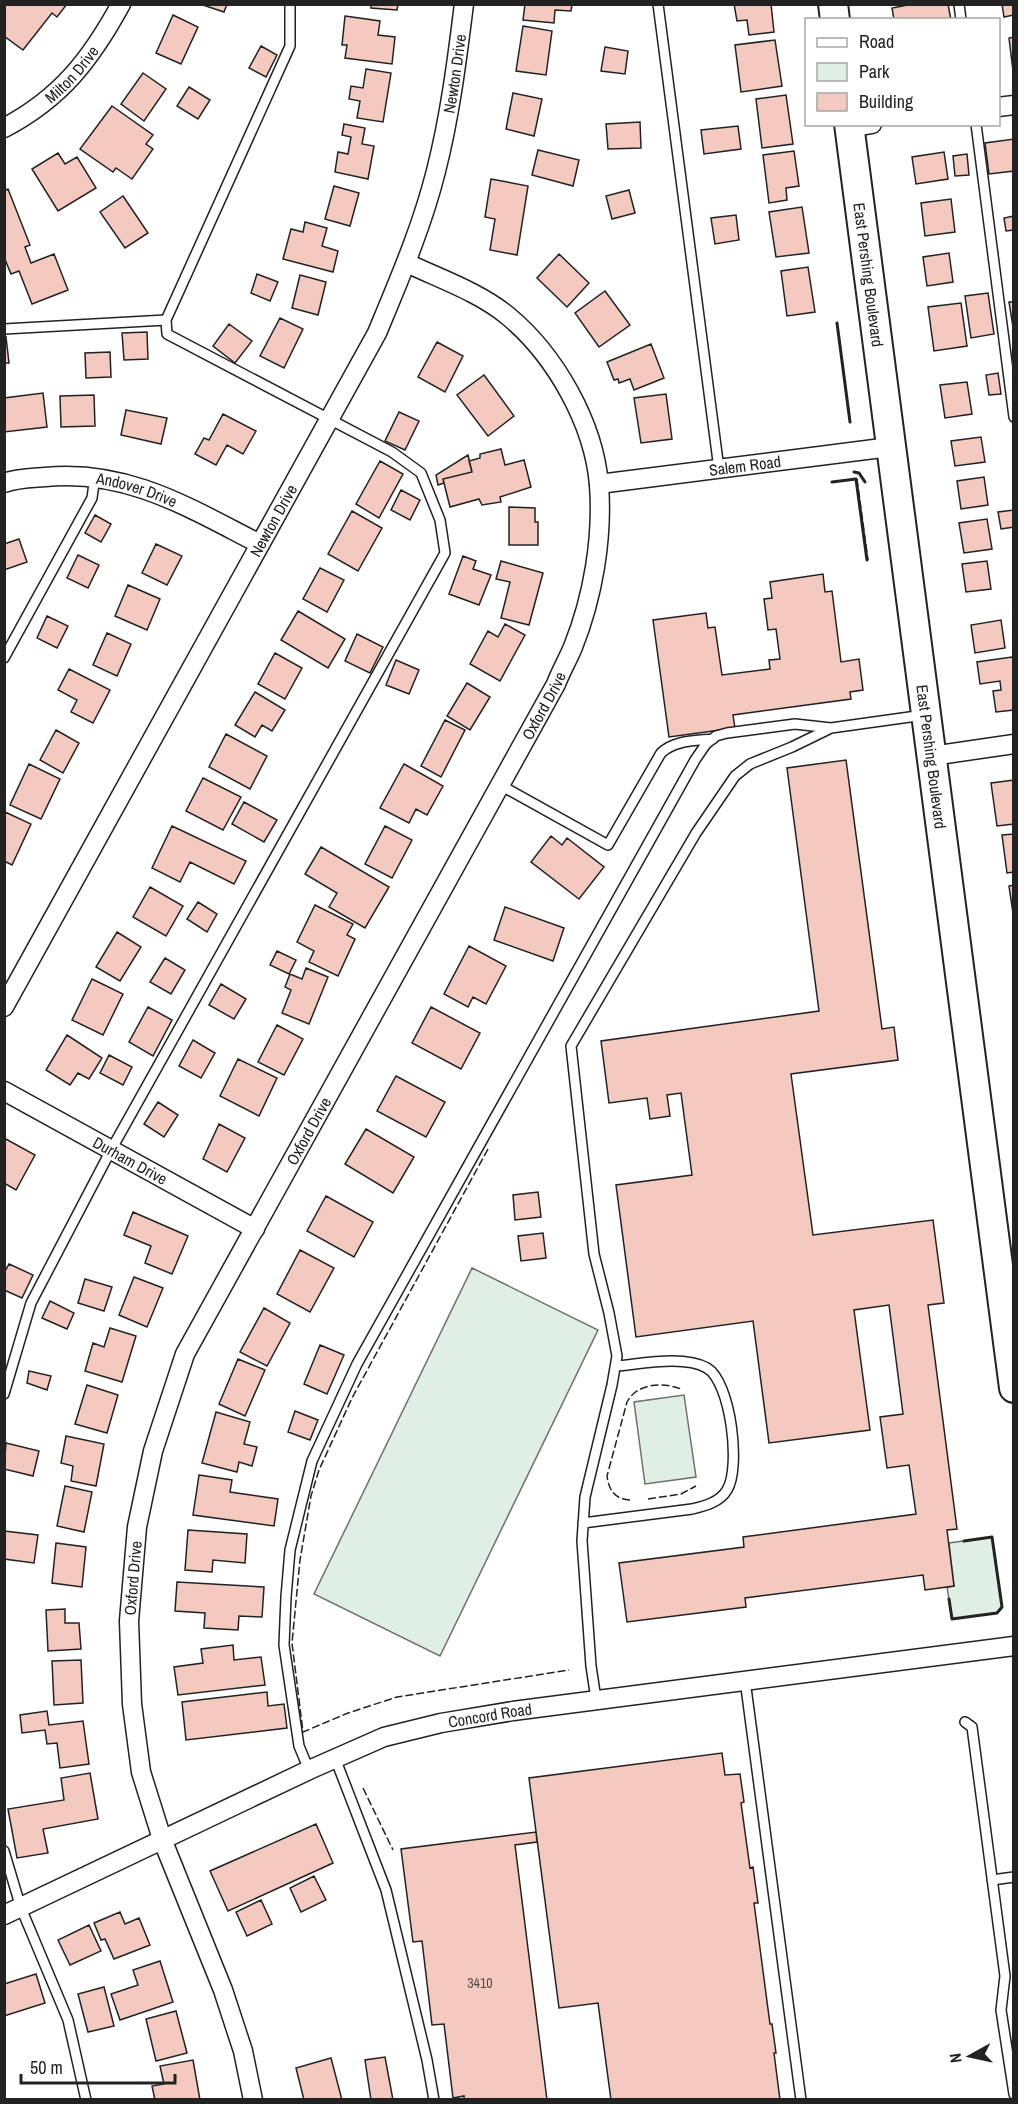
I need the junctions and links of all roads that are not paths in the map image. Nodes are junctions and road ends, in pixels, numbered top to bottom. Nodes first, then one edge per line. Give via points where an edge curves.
1 (121, 4) edge
2 (290, 4) edge
3 (464, 4) edge
4 (658, 4) edge
5 (856, 126) edge
6 (976, 126) edge
7 (4, 128) edge
8 (407, 263) junction
9 (166, 320) junction
10 (4, 329) edge
11 (1014, 417) edge
12 (329, 419) junction
13 (890, 447) junction
14 (719, 469) junction
15 (95, 476) junction
16 (4, 483) edge
17 (599, 484) junction
18 (261, 544) junction
19 (4, 658) edge
20 (927, 714) junction
21 (831, 728) junction
22 (713, 739) junction
23 (1014, 744) edge
24 (932, 756) junction
25 (500, 785) junction
26 (4, 1006) edge
27 (4, 1091) edge
28 (111, 1150) junction
29 (255, 1230) junction
30 (616, 1366) junction
31 (1014, 1388) edge
32 (4, 1394) edge
33 (583, 1523) junction
34 (1014, 1646) edge
35 (745, 1680) junction
36 (596, 1699) junction
37 (964, 1722) dead end
38 (334, 1758) junction
39 (309, 1770) junction
40 (162, 1839) junction
41 (4, 1851) edge
42 (1014, 1876) edge
43 (992, 1880) junction
44 (13, 1911) edge
45 (1014, 2094) edge
46 (86, 2100) edge
47 (253, 2100) edge
48 (434, 2100) edge
49 (801, 2100) edge

1 - 7 street, Milton Drive via 77,73 47,100
2 - 9 lane via 290,46
3 - 8 street, Newton Drive via 455,77 436,172
4 - 14 lane
5 - 13 main road, East Pershing Boulevard
6 - 11 lane
8 - 12 street, Newton Drive via 377,333
8 - 17 street, Oxford Drive via 506,315 535,342 577,405
9 - 10 lane
9 - 12 lane via 168,334
12 - 18 street, Newton Drive
12 - 28 lane via 421,473 440,520 445,553
13 - 14 street, Salem Road
13 - 20 main road, East Pershing Boulevard
14 - 17 street, Salem Road
15 - 16 street, Andover Drive
15 - 18 street, Andover Drive via 143,488
15 - 19 lane via 92,498
17 - 25 street, Oxford Drive via 594,572 573,647
18 - 26 street, Newton Drive
20 - 21 lane
20 - 24 main road, East Pershing Boulevard
21 - 22 lane via 795,724 727,733
21 - 30 lane via 750,764 735,776 696,832 571,1046 594,1254 611,1323
22 - 25 lane via 668,746 661,753 608,845
22 - 39 lane via 695,760 357,1364 312,1461 290,1550 284,1645 299,1746
23 - 24 street
24 - 31 main road, East Pershing Boulevard
25 - 29 street, Oxford Drive
27 - 28 street, Durham Drive
28 - 29 street, Durham Drive
28 - 32 lane via 31,1303
29 - 40 street, Oxford Drive via 185,1354 153,1451 137,1527 129,1621 132,1704 141,1772
30 - 33 lane via 585,1497
30 - 33 lane via 693,1363 714,1373 729,1411 732,1475 728,1490 708,1505
33 - 36 lane
34 - 35 street, Concord Road
35 - 36 street, Concord Road
35 - 49 lane
36 - 38 street, Concord Road via 441,1723 384,1737
37 - 43 lane via 972,1727
38 - 39 street, Concord Road
38 - 48 lane via 386,1890
39 - 40 street, Concord Road
40 - 44 street, Concord Road
40 - 47 street, Oxford Drive via 223,1990 243,2051
41 - 44 lane
42 - 43 lane
43 - 45 lane via 1005,1976 1001,2010
44 - 46 lane via 68,2020

